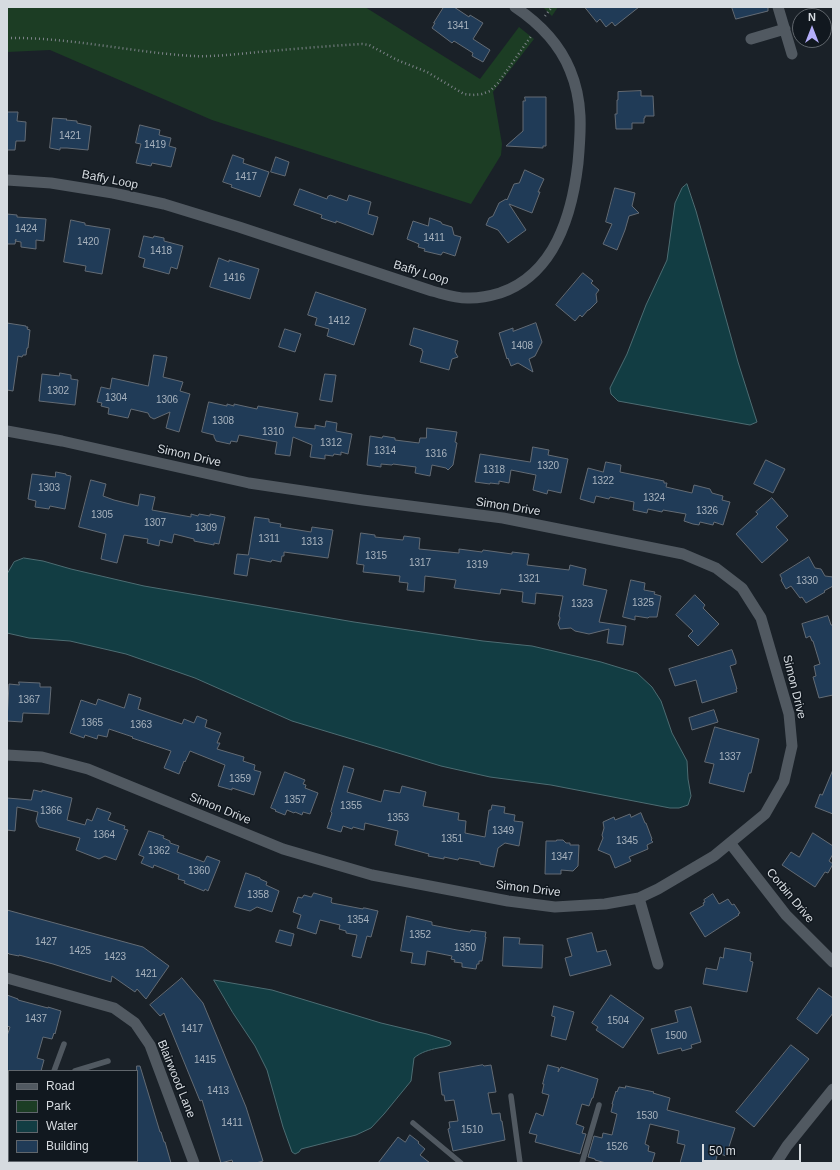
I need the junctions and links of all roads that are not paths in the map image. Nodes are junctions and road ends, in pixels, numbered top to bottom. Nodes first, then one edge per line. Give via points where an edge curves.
1 (515, 7) edge
2 (778, 7) edge
3 (785, 29) junction
4 (751, 39) dead end
5 (792, 54) dead end
6 (7, 180) edge
7 (7, 430) edge
8 (7, 755) edge
9 (730, 843) junction
10 (639, 898) junction
11 (833, 962) edge
12 (658, 964) dead end
13 (7, 978) edge
14 (64, 1044) dead end
15 (108, 1062) dead end
16 (54, 1070) edge
17 (79, 1070) edge
18 (833, 1089) edge
19 (511, 1096) dead end
20 (599, 1105) dead end
21 (413, 1123) dead end
22 (194, 1163) edge
23 (461, 1163) edge
24 (520, 1163) edge
25 (582, 1163) edge
26 (776, 1163) edge

1 - 6 street, Baffy Loop via 539,25 553,40 564,58 578,98 581,132 570,206 555,247 546,261 521,283 486,298 469,299 432,291 164,204 51,183
2 - 3 street
3 - 4 street
3 - 5 street
7 - 9 street, Simon Drive via 249,483 511,520 683,554 716,568 742,588 762,618 789,714 792,746 784,781 765,814
8 - 10 street, Simon Drive via 42,758 88,769 283,849 372,875 508,902 555,907 605,904
9 - 10 street, Simon Drive via 714,856
9 - 11 street, Corbin Drive via 786,915
10 - 12 street
13 - 22 street, Blairwood Lane via 114,1008 135,1023 150,1046
14 - 16 lane
15 - 17 lane
18 - 26 street
19 - 24 lane
20 - 25 lane
21 - 23 lane

